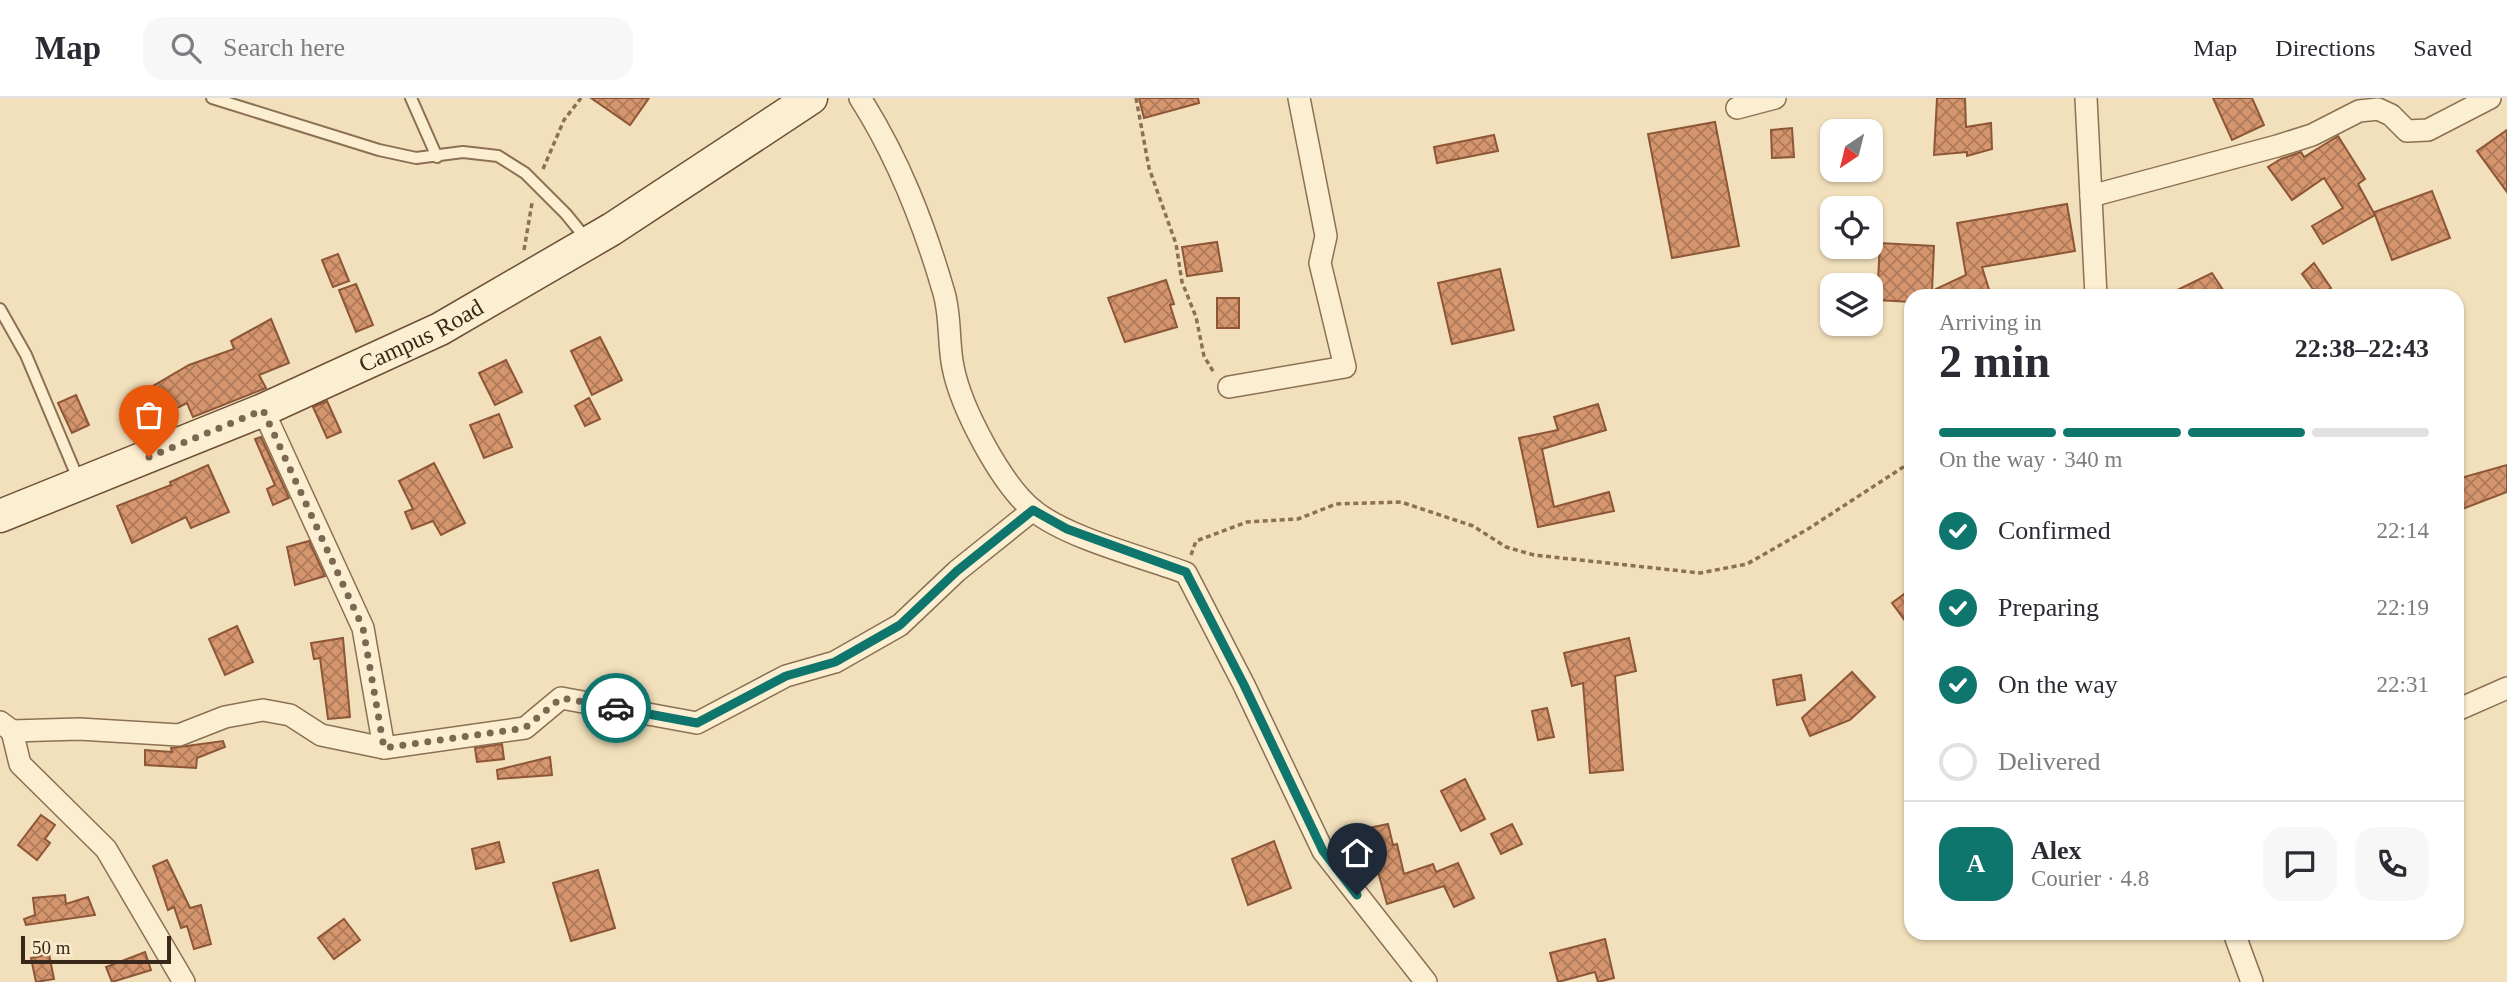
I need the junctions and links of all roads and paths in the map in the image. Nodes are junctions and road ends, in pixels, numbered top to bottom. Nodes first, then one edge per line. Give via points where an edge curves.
1 (212, 98) edge
2 (411, 98) edge
3 (811, 98) edge
4 (860, 98) edge
5 (1136, 98) edge
6 (1299, 98) edge
7 (1775, 98) edge
8 (2086, 98) edge
9 (2490, 98) edge
10 (1737, 108) dead end
11 (438, 157) junction
12 (2091, 196) junction
13 (589, 243) junction
14 (2096, 289) edge
15 (0, 309) edge
16 (1229, 387) joint
17 (263, 410) junction
18 (1904, 467) edge
19 (80, 485) junction
20 (1033, 510) junction
21 (0, 516) edge
22 (1186, 572) junction
23 (2507, 688) edge
24 (2464, 707) edge
25 (6, 727) edge
26 (384, 748) junction
27 (2237, 940) edge
28 (184, 982) edge
29 (1426, 982) edge
30 (2252, 982) edge

1 - 11 lane via 379,150 416,158
2 - 11 lane
3 - 13 street, Campus Road
4 - 20 street via 886,139 917,209 945,297 953,369 981,438 1001,475
5 - 16 path via 1149,168 1176,244 1204,356
6 - 16 street via 1326,236 1320,263 1345,367
7 - 10 street
8 - 12 street
9 - 12 street via 2428,130 2407,131 2378,109 2358,111 2312,135
11 - 13 lane via 485,153 513,164 566,214
12 - 14 street
13 - 17 street, Campus Road via 440,329
15 - 19 lane via 26,355
17 - 19 street, Campus Road
17 - 26 street via 363,628
18 - 22 path via 1747,564 1700,573 1534,555 1506,547 1473,526 1401,502 1336,504 1298,519 1247,522 1196,541
19 - 21 street, Campus Road
20 - 22 street via 1067,529
20 - 26 street via 957,571 900,625 835,662 786,676 697,723 561,698 525,728
22 - 29 street via 1323,851
23 - 24 street
25 - 26 street via 179,735 225,717 263,710 290,715 321,735
25 - 28 street via 20,764 106,849
27 - 30 street

